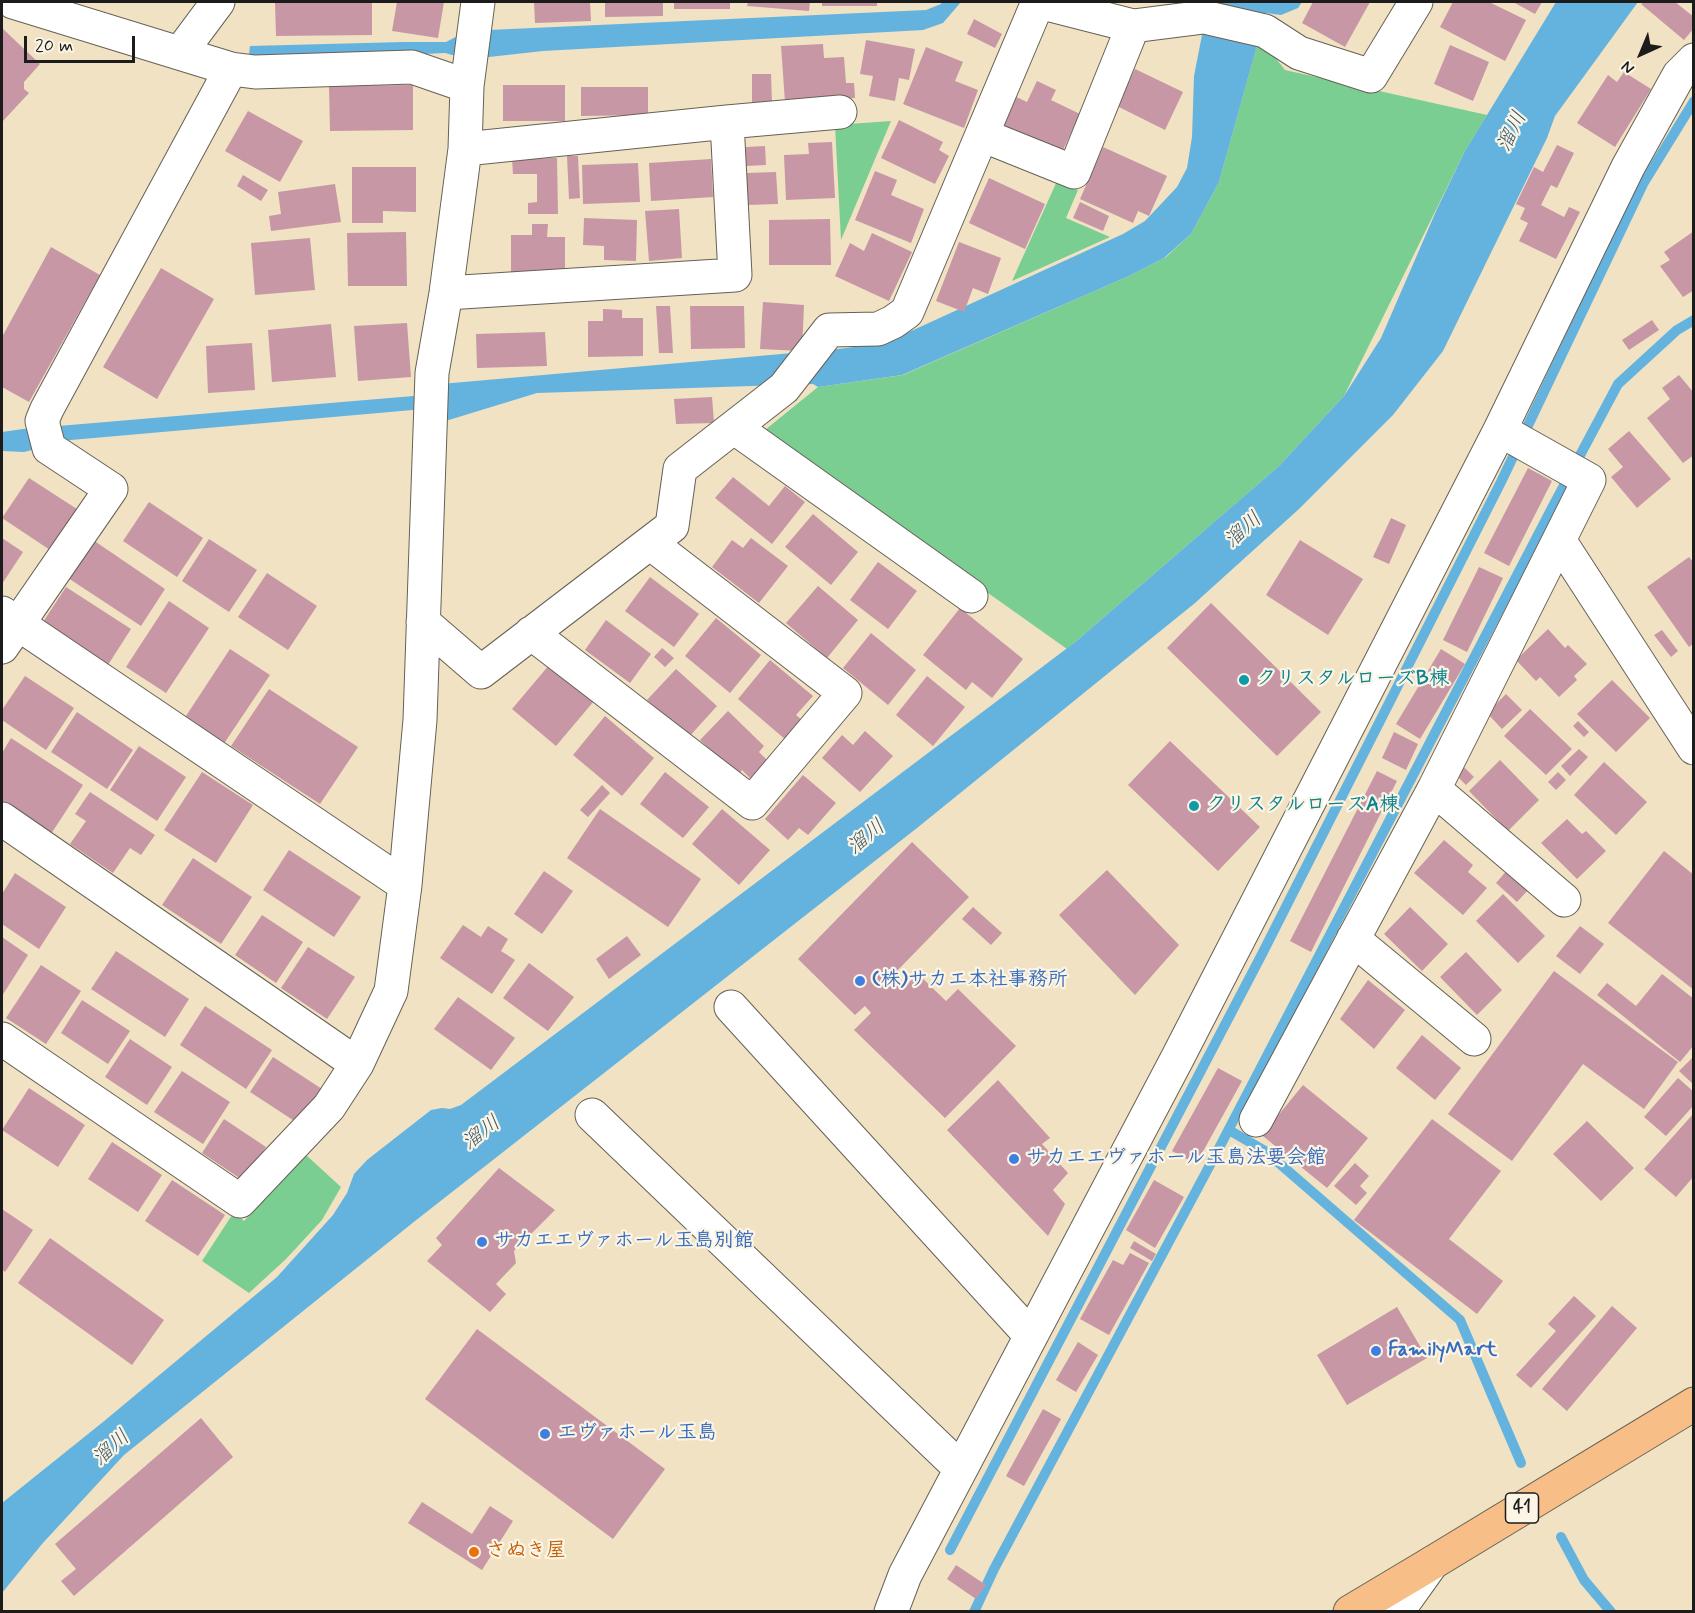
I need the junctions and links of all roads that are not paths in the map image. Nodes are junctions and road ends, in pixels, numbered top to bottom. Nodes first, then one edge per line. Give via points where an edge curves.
1 (13, 2) edge
2 (218, 2) edge
3 (478, 2) edge
4 (1038, 2) edge
5 (1416, 2) edge
6 (1121, 16) edge
7 (180, 53) junction
8 (1694, 60) edge
9 (231, 69) junction
10 (467, 86) junction
11 (840, 112) dead end
12 (727, 122) junction
13 (982, 135) junction
14 (465, 149) junction
15 (446, 293) junction
16 (735, 428) junction
17 (1515, 438) junction
18 (1564, 531) junction
19 (650, 543) junction
20 (971, 596) dead end
21 (423, 622) junction
22 (7, 628) edge
23 (531, 633) junction
24 (1694, 748) edge
25 (1434, 789) junction
26 (2, 819) edge
27 (405, 885) junction
28 (1564, 900) dead end
29 (1353, 939) junction
30 (731, 1007) dead end
31 (2, 1039) edge
32 (1474, 1039) dead end
33 (357, 1064) junction
34 (592, 1114) dead end
35 (1256, 1120) dead end
36 (1031, 1336) junction
37 (1694, 1404) edge
38 (961, 1468) junction
39 (1432, 1563) junction
40 (891, 1611) edge
41 (1350, 1611) edge
42 (1397, 1611) edge

1 - 7 street
2 - 7 street
3 - 10 street
4 - 6 street
4 - 13 street
5 - 6 street via 1371,76 1299,53 1265,31 1204,17
6 - 13 street via 1074,172
7 - 9 street
8 - 17 street via 1679,75 1628,167
9 - 10 street via 255,72 412,67
9 - 22 street via 47,409 46,435 111,489
10 - 14 street
11 - 12 street
12 - 14 street
12 - 15 street via 735,275
13 - 16 street via 907,312 878,328 829,330 784,388
14 - 15 street
15 - 21 street via 432,373
16 - 19 street via 680,469 672,526
16 - 20 street
17 - 18 street via 1589,480
17 - 36 street
18 - 24 street
18 - 25 street
19 - 23 street
19 - 23 street via 845,693 752,803
21 - 23 street via 481,672
21 - 27 street via 420,720
22 - 27 street
25 - 28 street
25 - 29 street
26 - 33 street
27 - 33 street via 391,992
29 - 32 street
29 - 35 street
30 - 36 street
31 - 33 street via 240,1201 329,1107
34 - 38 street
36 - 38 street
37 - 39 main road, 41
38 - 40 street via 905,1575
39 - 41 main road, 41
39 - 42 street

